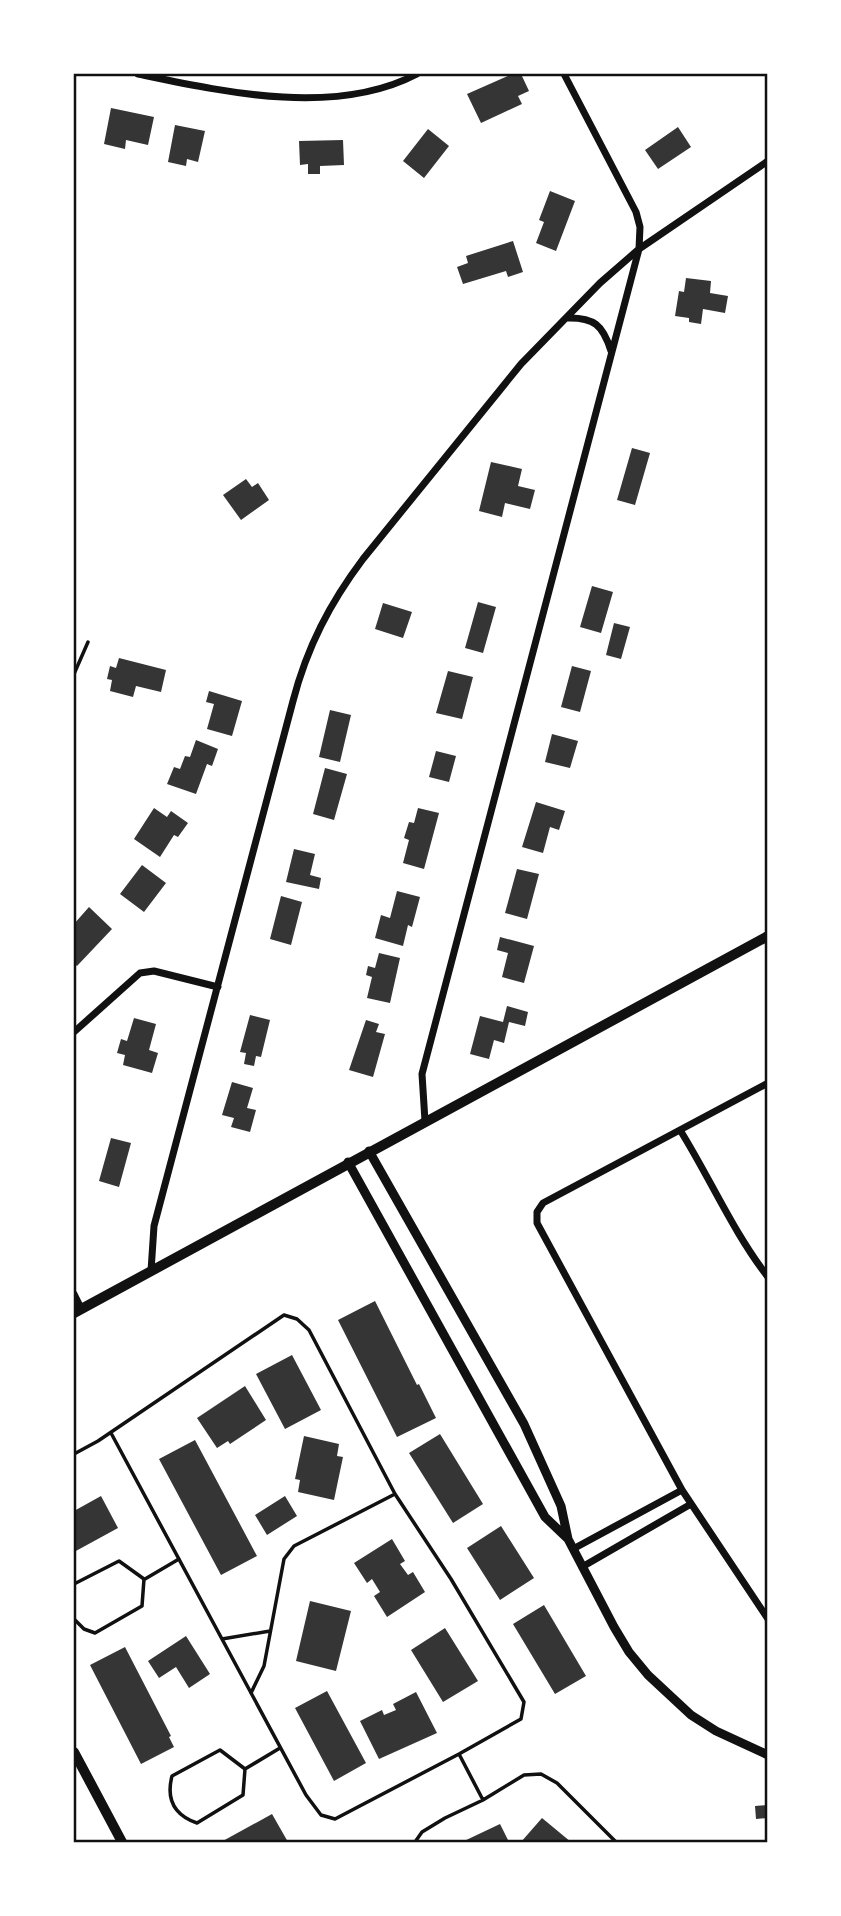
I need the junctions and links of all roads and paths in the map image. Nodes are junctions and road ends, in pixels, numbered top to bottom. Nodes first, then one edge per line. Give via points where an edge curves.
1 (138, 74) edge
2 (417, 74) edge
3 (564, 74) edge
4 (768, 161) edge
5 (639, 249) junction
6 (566, 318) junction
7 (611, 352) junction
8 (88, 642) dead end
9 (74, 674) edge
10 (768, 936) edge
11 (218, 987) junction
12 (74, 1032) edge
13 (768, 1083) edge
14 (425, 1121) junction
15 (680, 1130) junction
16 (369, 1151) junction
17 (348, 1162) junction
18 (151, 1271) junction
19 (768, 1277) edge
20 (74, 1294) edge
21 (77, 1310) edge
22 (111, 1433) junction
23 (74, 1454) edge
24 (682, 1490) junction
25 (395, 1494) junction
26 (691, 1504) junction
27 (568, 1539) junction
28 (573, 1549) junction
29 (180, 1559) junction
30 (582, 1567) junction
31 (144, 1579) junction
32 (74, 1584) edge
33 (74, 1619) edge
34 (768, 1619) edge
35 (270, 1631) junction
36 (222, 1639) junction
37 (251, 1693) junction
38 (280, 1748) junction
39 (74, 1752) edge
40 (459, 1754) junction
41 (768, 1755) edge
42 (246, 1769) junction
43 (483, 1800) junction
44 (122, 1843) edge
45 (415, 1843) edge
46 (616, 1843) edge

1 - 2 street via 225,90 304,97 385,88
3 - 5 street via 636,212
4 - 5 street
5 - 6 street
5 - 7 street
6 - 7 street via 579,317 601,328
6 - 11 street via 512,374 342,586 325,615 297,687
7 - 14 street via 422,1074
8 - 9 lane
10 - 14 main road
11 - 12 street via 155,971 141,972
11 - 18 street via 154,1226
13 - 15 street
14 - 16 main road
15 - 19 street
15 - 24 street via 543,1203 537,1223
16 - 17 main road
16 - 27 street via 524,1424 561,1506
17 - 18 main road
17 - 27 street via 545,1517
18 - 21 main road
20 - 21 street
22 - 23 lane
22 - 25 lane via 284,1315 298,1319 309,1330
22 - 29 lane
24 - 26 street
24 - 28 street
25 - 35 lane via 294,1546 284,1559
25 - 40 lane via 524,1702 520,1719
26 - 30 street
26 - 34 street
27 - 28 street
28 - 30 street
29 - 31 lane
29 - 36 lane
30 - 41 street via 619,1636 655,1682 691,1715
31 - 32 lane via 119,1561
31 - 33 lane via 142,1606 95,1633
35 - 36 lane
35 - 37 lane via 264,1666
36 - 37 lane
37 - 38 lane
38 - 40 lane via 321,1815 335,1819
38 - 42 lane
39 - 44 main road
40 - 43 lane
42 - 42 lane via 243,1796 197,1823 177,1812 171,1801 172,1776 220,1750
43 - 45 lane via 422,1832
43 - 46 lane via 524,1775 541,1774 557,1783

